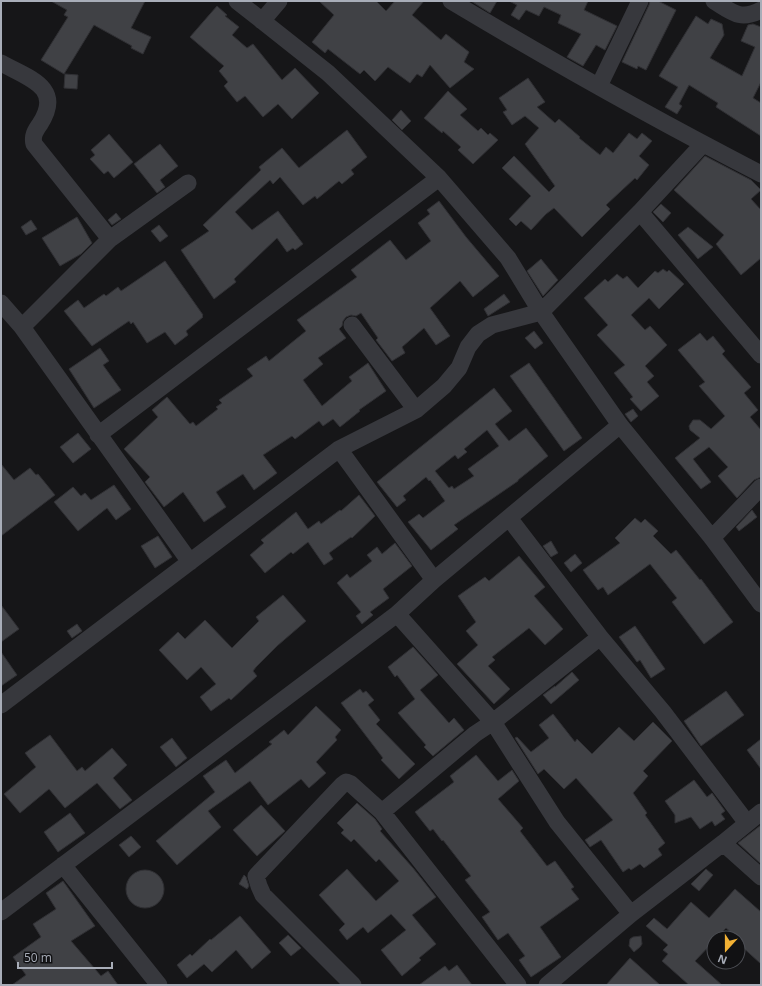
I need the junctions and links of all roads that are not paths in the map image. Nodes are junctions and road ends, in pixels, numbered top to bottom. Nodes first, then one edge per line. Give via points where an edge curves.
1 (237, 1) edge
2 (279, 1) edge
3 (451, 1) edge
4 (640, 1) edge
5 (714, 1) edge
6 (761, 10) edge
7 (262, 21) junction
8 (1, 63) edge
9 (598, 86) junction
10 (703, 144) junction
11 (761, 174) edge
12 (439, 178) junction
13 (188, 183) dead end
14 (640, 212) junction
15 (110, 239) junction
16 (1, 303) edge
17 (541, 312) junction
18 (352, 325) dead end
19 (22, 327) junction
20 (761, 355) edge
21 (416, 410) junction
22 (620, 425) junction
23 (98, 435) junction
24 (339, 449) junction
25 (761, 487) edge
26 (509, 518) junction
27 (712, 538) junction
28 (190, 562) junction
29 (434, 580) junction
30 (761, 604) edge
31 (397, 614) junction
32 (600, 638) junction
33 (1, 705) edge
34 (493, 722) junction
35 (382, 812) junction
36 (761, 812) edge
37 (747, 823) junction
38 (723, 843) junction
39 (63, 865) junction
40 (761, 877) edge
41 (1, 912) edge
42 (631, 914) junction
43 (159, 985) edge
44 (353, 985) edge
45 (518, 985) edge
46 (547, 985) edge

1 - 7 street
2 - 7 street
3 - 9 street
4 - 9 street
5 - 6 street via 735,14 744,16
7 - 12 street via 328,73
8 - 15 street via 44,89 48,102 45,115 34,135 34,144
9 - 10 street
10 - 11 street
10 - 14 street
12 - 17 street via 508,258
12 - 23 street
13 - 15 street
14 - 17 street
14 - 20 street
15 - 19 street
16 - 19 street
17 - 21 street via 492,325 478,334 444,386
17 - 22 street
18 - 21 street
19 - 23 street
21 - 24 street
22 - 26 street
22 - 27 street
23 - 28 street
24 - 28 street
24 - 29 street
25 - 27 street
26 - 29 street
26 - 32 street
27 - 30 street
28 - 33 street
29 - 31 street
31 - 34 street
31 - 39 street
32 - 34 street
32 - 37 street via 663,712
34 - 35 street via 475,734
34 - 42 street via 557,822
35 - 44 street via 346,782 256,876 264,895
35 - 45 street
36 - 37 street
37 - 38 street
38 - 40 street
38 - 42 street
39 - 41 street
39 - 43 street
42 - 46 street

